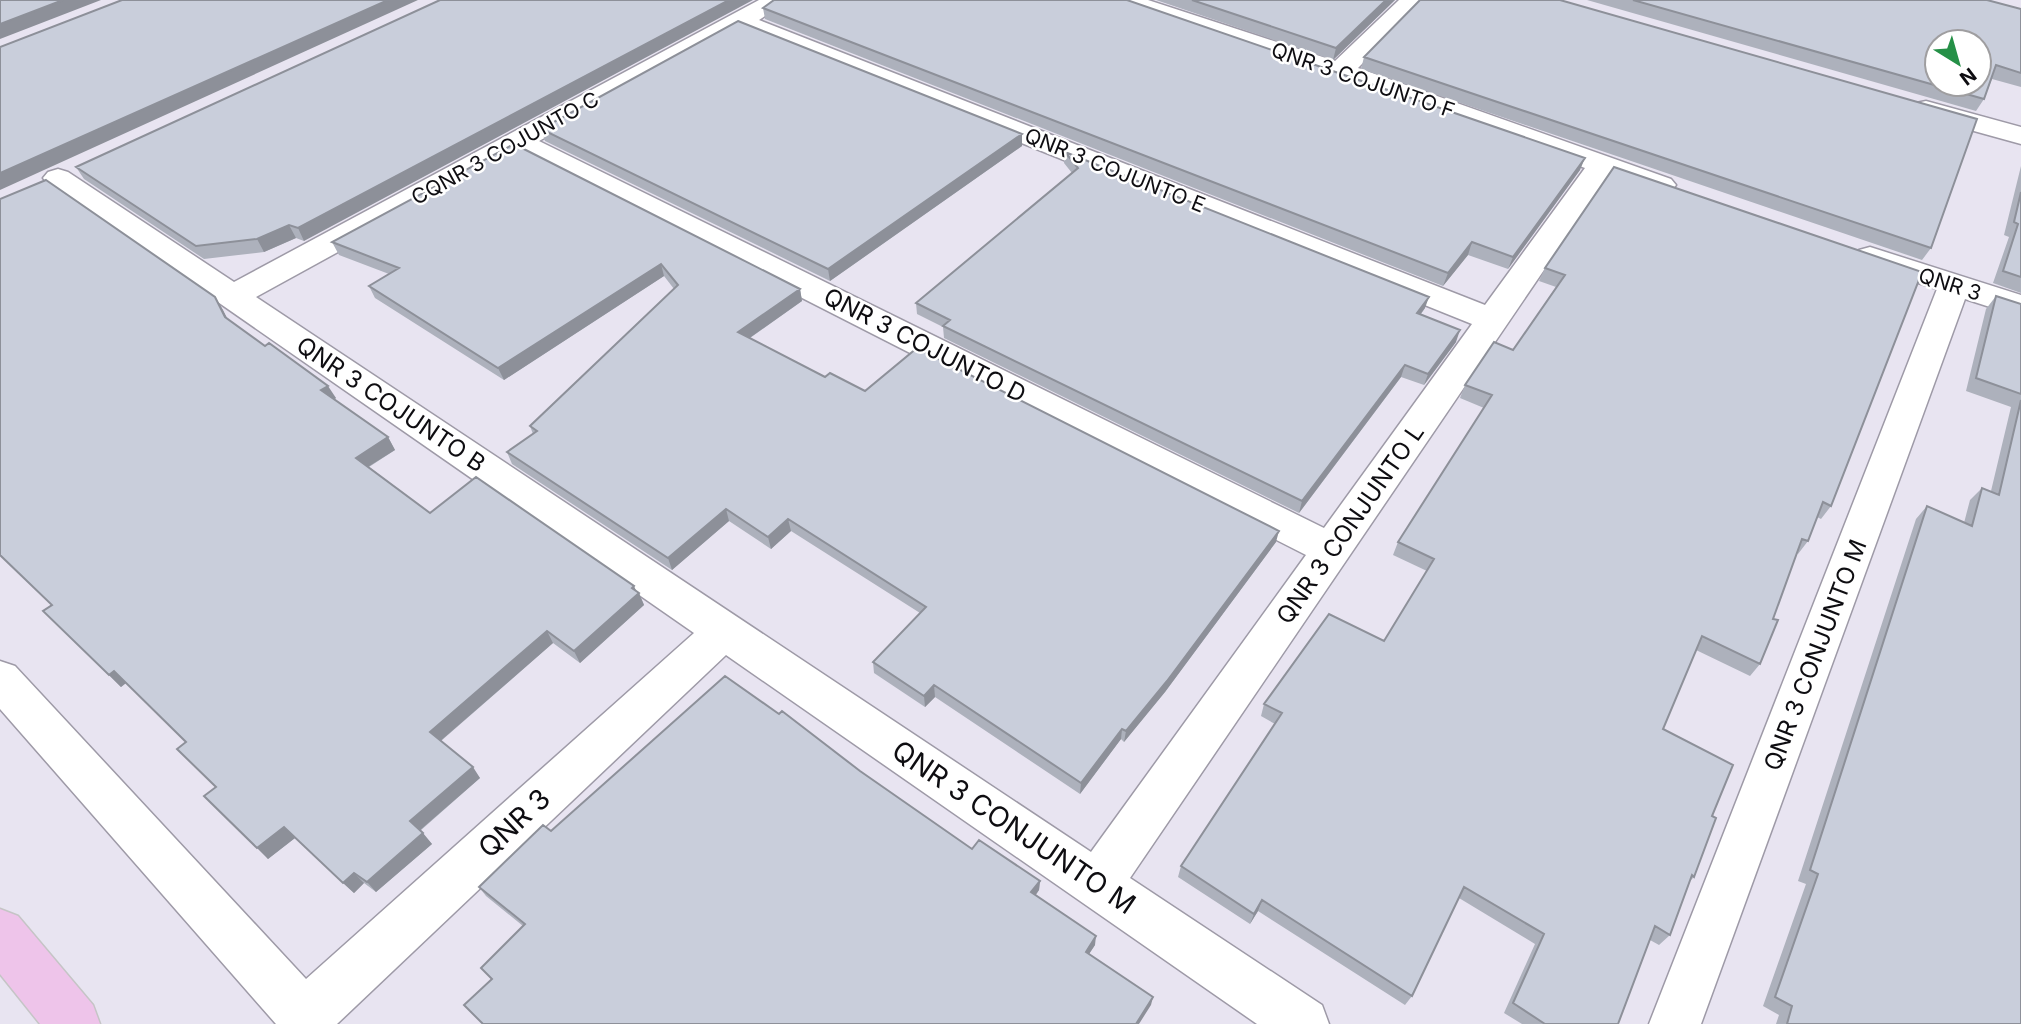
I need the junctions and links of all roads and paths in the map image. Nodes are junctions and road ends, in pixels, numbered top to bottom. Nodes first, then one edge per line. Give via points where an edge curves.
1 (777, 0) edge
2 (1124, 0) edge
3 (1413, 0) edge
4 (738, 21) junction
5 (1340, 71) junction
6 (1900, 101) edge
7 (2021, 136) edge
8 (517, 141) junction
9 (1601, 164) junction
10 (58, 177) dead end
11 (1693, 196) edge
12 (1837, 245) edge
13 (1954, 286) junction
14 (233, 296) junction
15 (2021, 306) edge
16 (1492, 320) junction
17 (1332, 550) junction
18 (725, 630) junction
19 (0, 679) edge
20 (1098, 883) junction
21 (0, 933) edge
22 (0, 960) edge
23 (66, 1016) edge
24 (308, 1020) edge
25 (1303, 1024) edge
26 (1675, 1024) edge

1 - 4 street, CQNR 3 COJUNTO C
2 - 5 street, QNR 3 COJUNTO F
3 - 5 street
4 - 8 street, CQNR 3 COJUNTO C
4 - 16 street, QNR 3 COJUNTO E
5 - 9 street, QNR 3 COJUNTO F
6 - 7 street
8 - 14 street, CQNR 3 COJUNTO C
8 - 17 street, QNR 3 COJUNTO D
9 - 11 street
9 - 16 street, QNR 3 CONJUNTO L
10 - 14 street, QNR 3 COJUNTO B
12 - 13 street, QNR 3
13 - 15 street, QNR 3
13 - 26 street, QNR 3 CONJUNTO M
14 - 18 street, QNR 3 COJUNTO B
16 - 17 street, QNR 3 CONJUNTO L
17 - 20 street, QNR 3 CONJUNTO L
18 - 20 street, QNR 3 CONJUNTO M
18 - 24 street, QNR 3
19 - 24 street, QNR 3
20 - 25 street, QNR 3 CONJUNTO M
21 - 23 main road
22 - 23 main road

